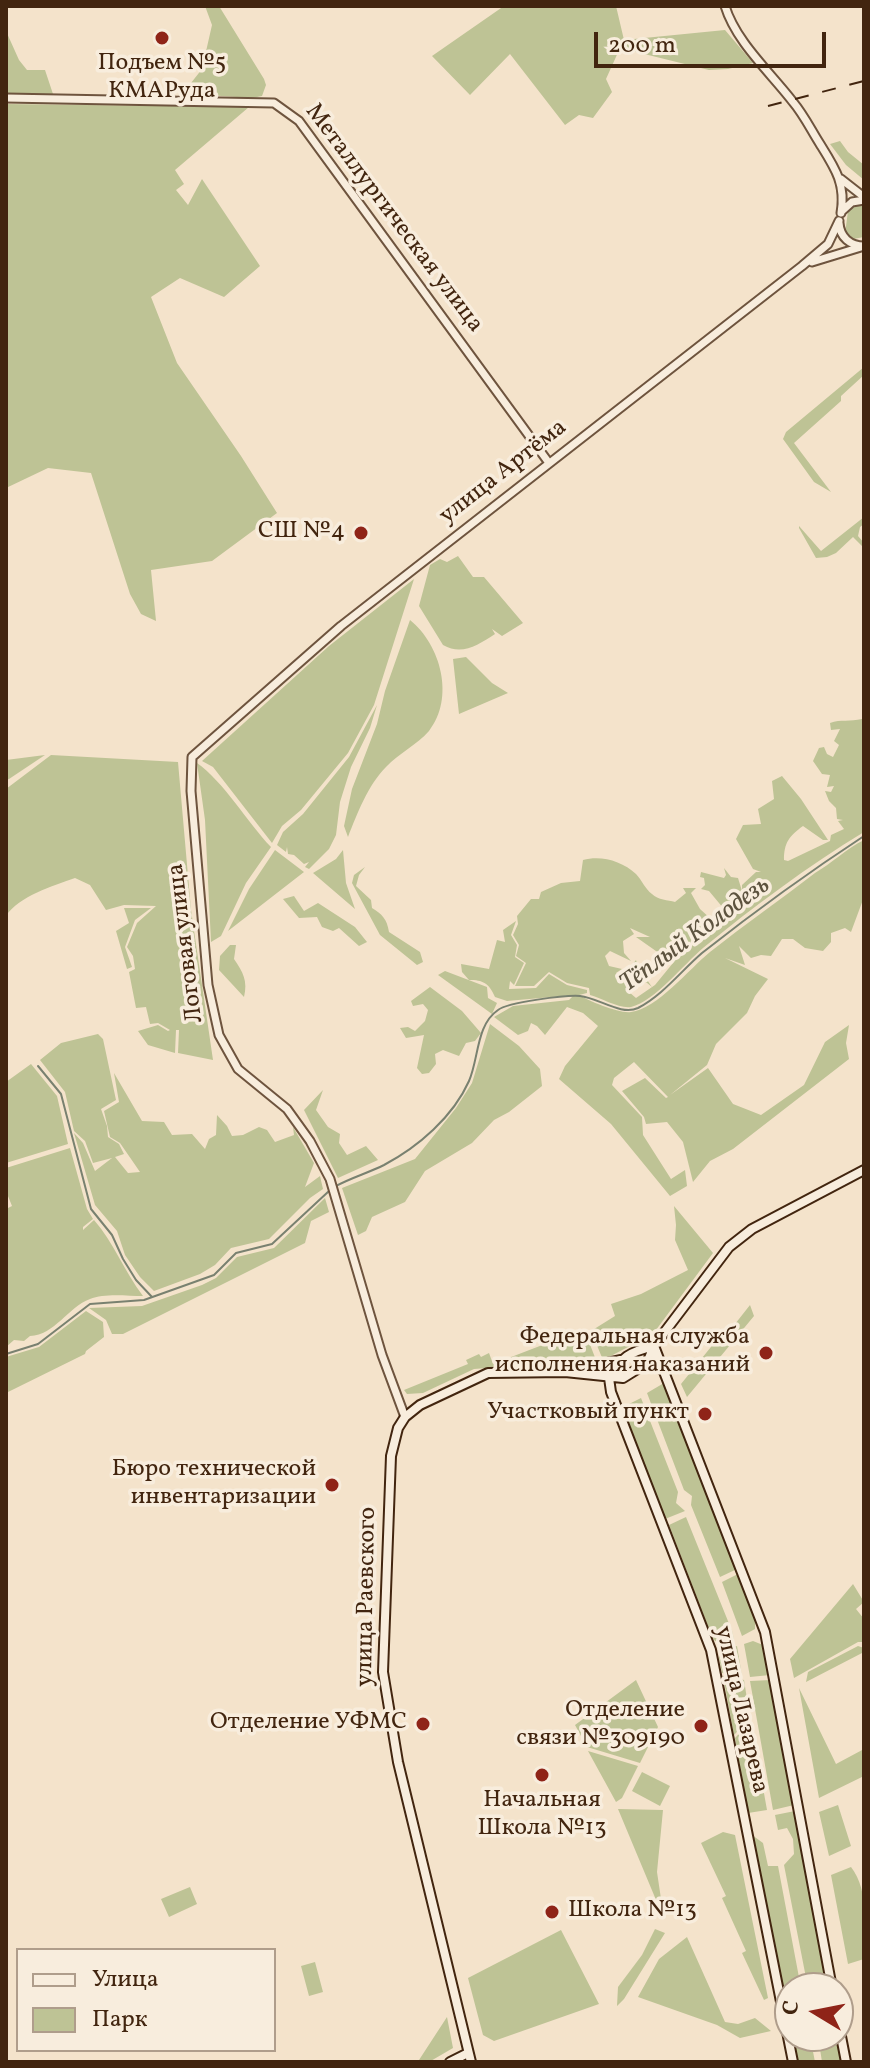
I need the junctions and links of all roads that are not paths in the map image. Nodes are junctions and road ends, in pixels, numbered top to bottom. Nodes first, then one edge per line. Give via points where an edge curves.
1 (725, 6) edge
2 (6, 98) edge
3 (841, 179) junction
4 (864, 199) edge
5 (840, 217) junction
6 (862, 246) edge
7 (802, 266) junction
8 (549, 463) junction
9 (192, 757) joint
10 (864, 1170) edge
11 (654, 1346) junction
12 (620, 1360) junction
13 (565, 1372) junction
14 (609, 1378) junction
15 (405, 1417) junction
16 (829, 1972) edge
17 (470, 2057) edge
18 (450, 2062) edge
19 (793, 2062) edge

1 - 3 street via 731,25 797,106
2 - 8 street, Металлургическая улица via 274,103 285,109 299,121
3 - 4 street
3 - 5 street
4 - 5 street, улица Артёма via 852,202
5 - 6 street via 842,235
5 - 7 street, улица Артёма via 828,244
6 - 7 street
7 - 8 street, улица Артёма
8 - 9 street, улица Артёма via 341,626
9 - 15 street, Логовая улица via 208,985 219,1035 238,1069 287,1109 330,1179
10 - 11 main road via 752,1229 729,1247
11 - 12 main road
11 - 14 main road via 647,1363 623,1378
11 - 16 main road, улица Лазарева via 765,1632
12 - 13 main road
12 - 14 main road
13 - 14 main road
13 - 15 main road via 488,1373
14 - 19 main road, улица Лазарева via 711,1650
15 - 17 main road, улица Раевского via 391,1456 383,1672 398,1762
17 - 18 main road, улица Раевского

